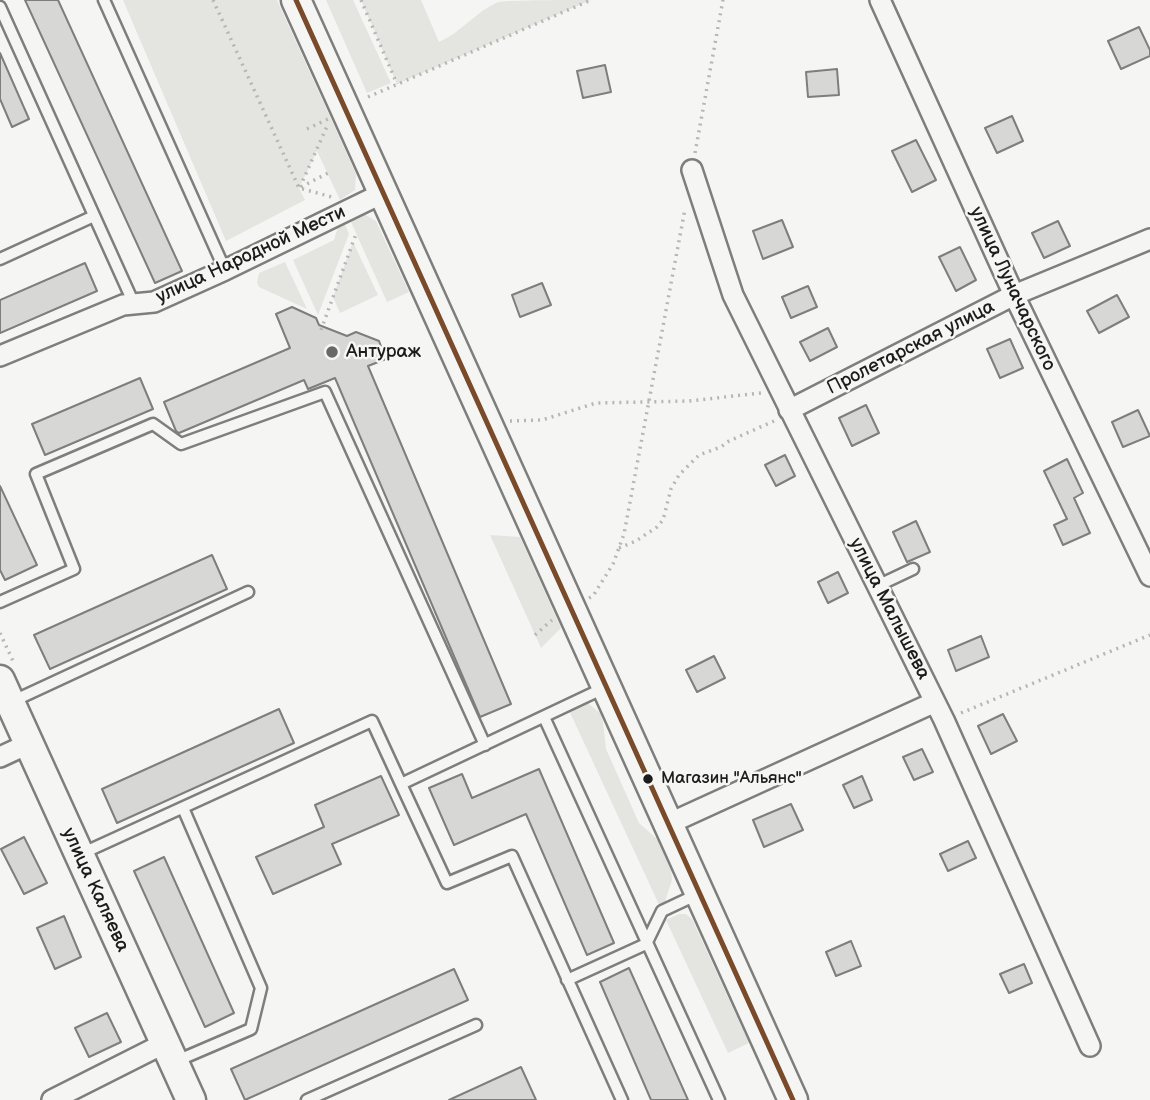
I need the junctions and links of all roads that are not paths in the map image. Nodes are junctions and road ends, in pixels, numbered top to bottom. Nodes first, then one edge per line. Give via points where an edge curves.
1 (104, 0) edge
2 (296, 0) edge
3 (880, 0) edge
4 (0, 7) edge
5 (692, 170) road end
6 (383, 193) junction
7 (94, 216) junction
8 (1150, 239) edge
9 (0, 259) edge
10 (225, 271) junction
11 (1014, 295) junction
12 (134, 304) junction
13 (0, 356) edge
14 (789, 410) junction
15 (913, 569) dead end
16 (1150, 576) edge
17 (877, 586) junction
18 (248, 592) dead end
19 (0, 602) edge
20 (607, 687) junction
21 (5, 691) edge
22 (935, 702) junction
23 (544, 716) junction
24 (28, 744) junction
25 (485, 745) junction
26 (0, 757) edge
27 (401, 784) junction
28 (183, 807) junction
29 (668, 824) junction
30 (79, 855) junction
31 (699, 893) junction
32 (646, 944) junction
33 (567, 980) junction
34 (476, 1025) dead end
35 (1090, 1046) dead end
36 (170, 1053) junction
37 (52, 1100) edge
38 (191, 1100) edge
39 (307, 1100) edge
40 (622, 1100) edge
41 (719, 1100) edge
42 (793, 1100) edge

1 - 10 lane
2 - 6 street
3 - 11 street, улица Луначарского
4 - 7 lane
5 - 14 street, улица Малышева via 733,295
6 - 10 street, улица Народной Мести
6 - 20 street
7 - 9 lane
7 - 12 lane
8 - 11 street, Пролетарская улица
10 - 12 street, улица Народной Мести via 154,302
11 - 14 street, Пролетарская улица
11 - 16 street, улица Луначарского
12 - 13 street, улица Народной Мести via 123,304
14 - 17 street, улица Малышева
15 - 17 lane
17 - 22 street, улица Малышева
18 - 21 lane
19 - 25 lane via 74,569 36,474 153,424 181,444 326,392
20 - 23 lane
20 - 29 street
21 - 24 street, улица Каляева
22 - 29 street
22 - 35 street, улица Малышева
23 - 25 lane
23 - 32 lane
24 - 26 street
24 - 30 street, улица Каляева
25 - 27 lane
27 - 28 lane via 372,721
27 - 33 lane via 447,883 512,856
28 - 30 lane
28 - 36 lane via 261,988 251,1029
29 - 31 street
30 - 36 street, улица Каляева
31 - 32 lane via 662,911
31 - 42 street
32 - 33 lane
32 - 41 lane
33 - 40 lane
34 - 39 lane
36 - 37 street
36 - 38 street, улица Каляева

